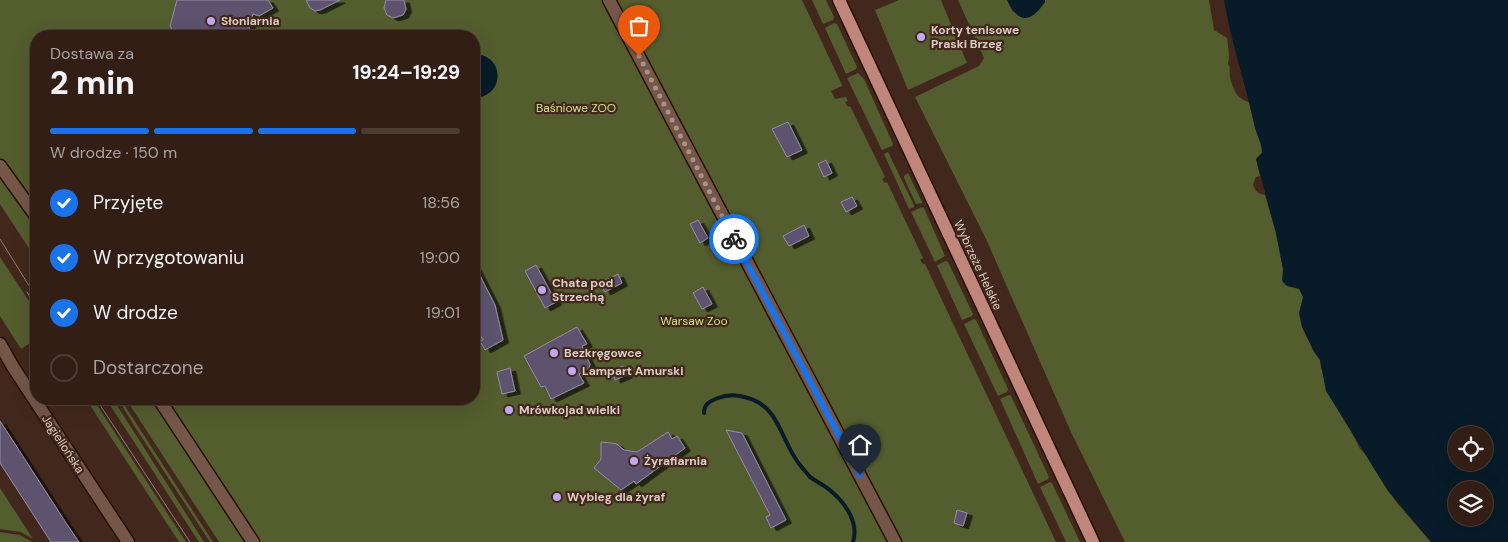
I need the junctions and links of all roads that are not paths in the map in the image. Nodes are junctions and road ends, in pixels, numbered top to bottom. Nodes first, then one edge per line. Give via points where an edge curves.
1 (609, 0) edge
2 (838, 0) edge
3 (0, 166) edge
4 (30, 208) edge
5 (0, 344) edge
6 (30, 393) edge
7 (38, 405) edge
8 (163, 405) edge
9 (128, 542) edge
10 (253, 542) edge
11 (895, 542) edge
12 (1093, 542) edge

1 - 11 street
2 - 12 main road, Wybrzeże Helskie
3 - 4 street
5 - 6 street, Jagiellońska
7 - 9 street, Jagiellońska
8 - 10 street

